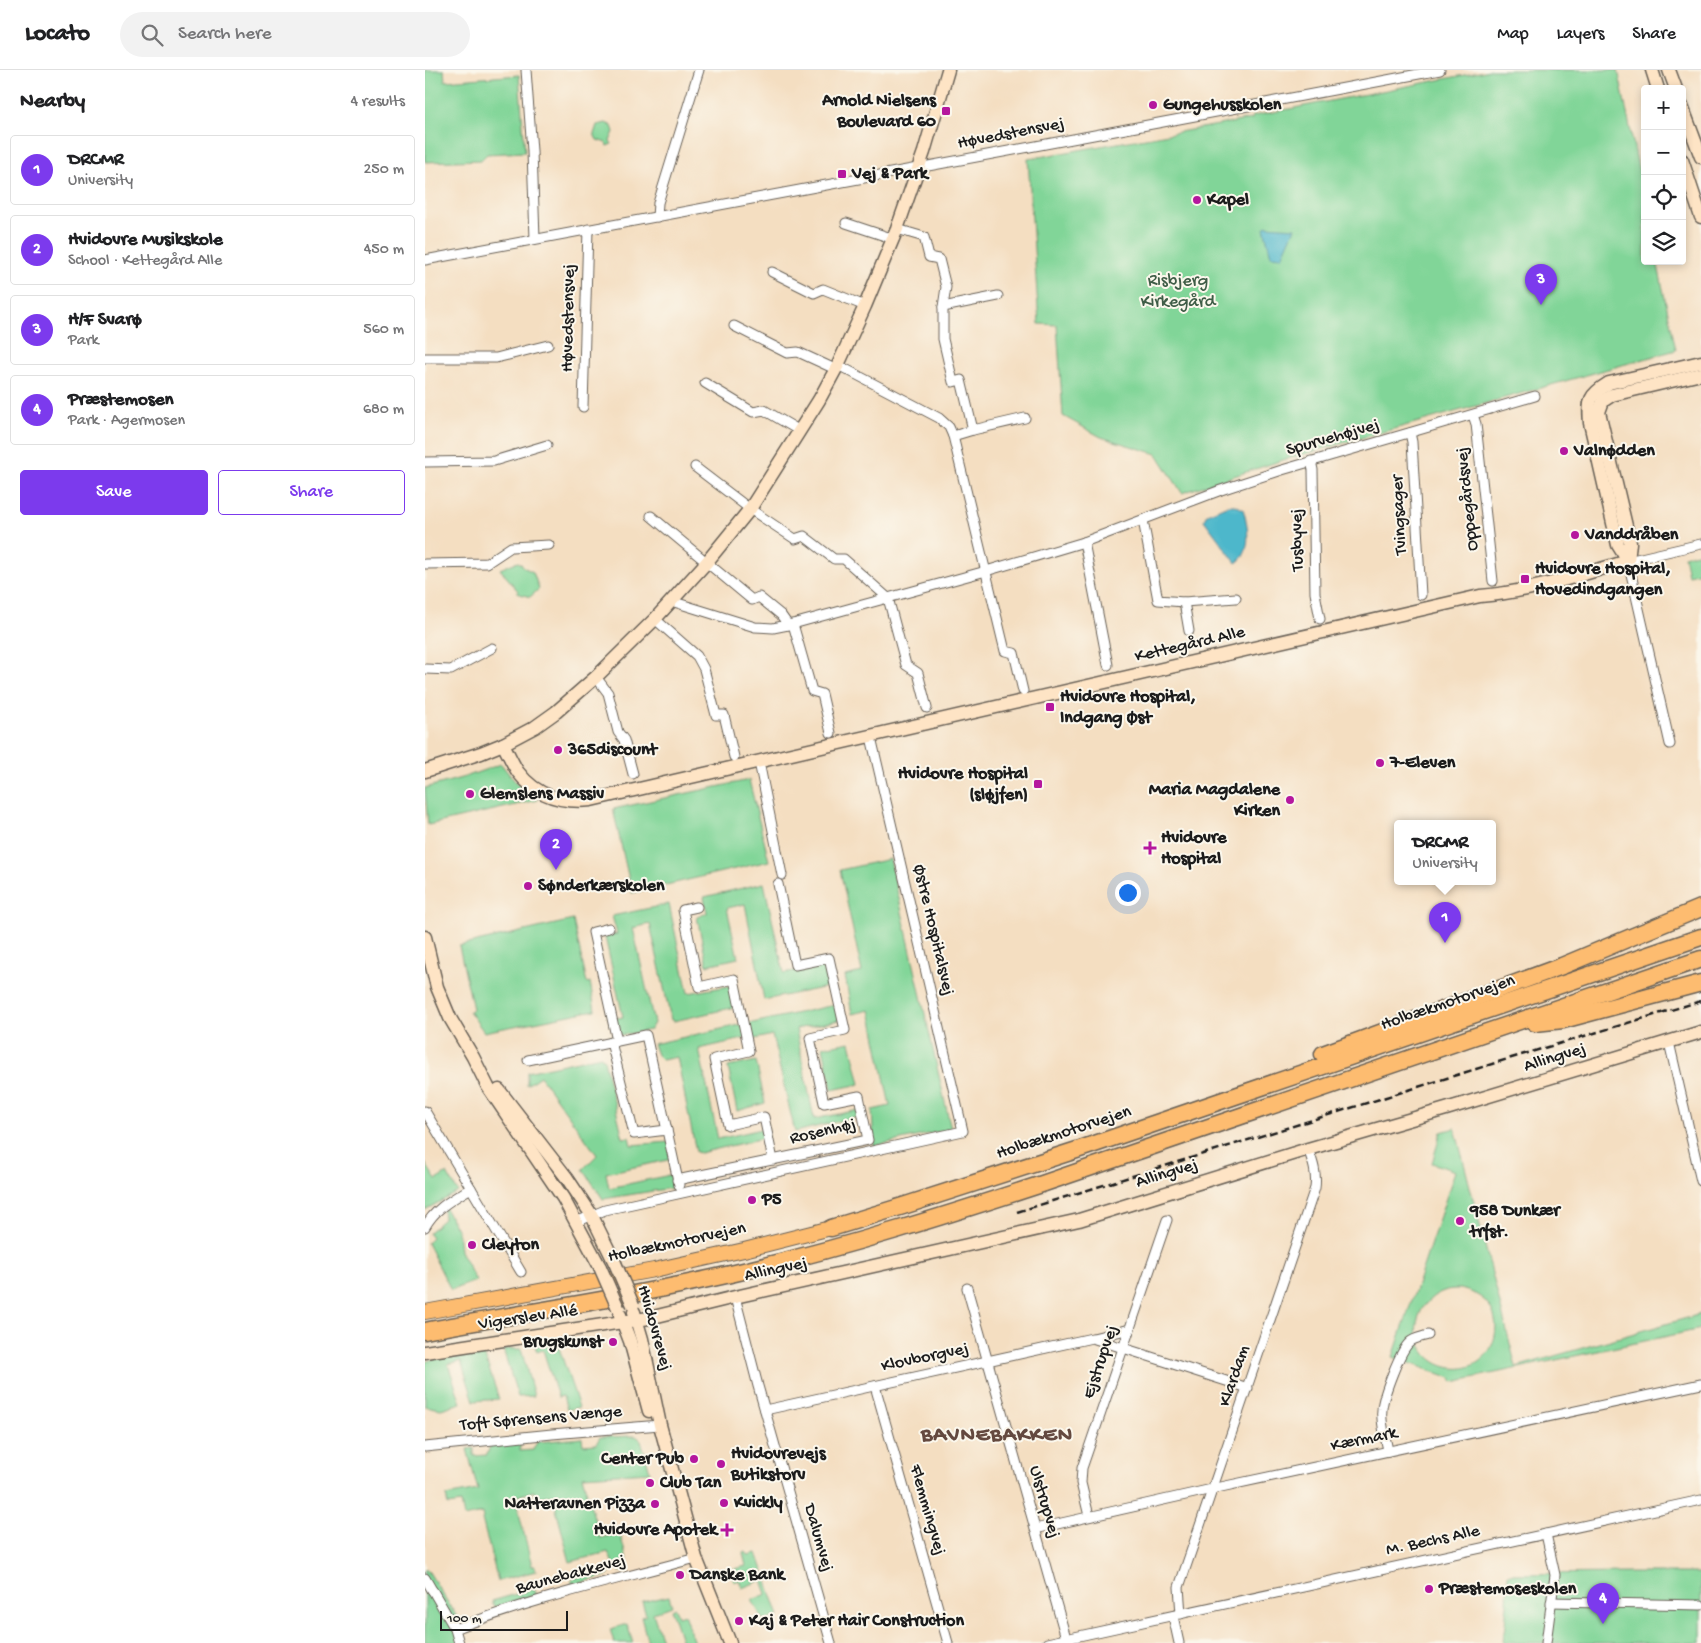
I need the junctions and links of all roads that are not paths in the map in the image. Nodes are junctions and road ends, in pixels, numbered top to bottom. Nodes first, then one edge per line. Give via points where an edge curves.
1 (526, 70) edge
2 (699, 70) edge
3 (948, 70) edge
4 (1440, 70) edge
5 (1652, 70) edge
6 (1669, 70) edge
7 (1396, 74) edge
8 (1658, 85) edge
9 (1675, 85) edge
10 (1686, 117) edge
11 (1701, 157) edge
12 (918, 168) junction
13 (1686, 172) edge
14 (657, 216) junction
15 (1701, 217) edge
16 (846, 223) dead end
17 (588, 229) junction
18 (896, 234) junction
19 (535, 238) junction
20 (425, 260) edge
21 (772, 272) dead end
22 (998, 296) dead end
23 (865, 306) junction
24 (943, 307) junction
25 (734, 326) dead end
26 (548, 345) dead end
27 (425, 358) edge
28 (1701, 362) edge
29 (836, 367) junction
30 (1701, 374) edge
31 (705, 382) dead end
32 (1535, 396) dead end
33 (583, 407) dead end
34 (1473, 415) junction
35 (1025, 418) dead end
36 (973, 430) junction
37 (800, 431) junction
38 (1410, 433) junction
39 (953, 436) junction
40 (547, 445) dead end
41 (1311, 461) junction
42 (425, 462) edge
43 (695, 467) dead end
44 (750, 509) junction
45 (651, 516) dead end
46 (1143, 520) junction
47 (1084, 542) junction
48 (1701, 544) edge
49 (549, 545) dead end
50 (1628, 561) junction
51 (707, 563) junction
52 (425, 564) edge
53 (986, 571) junction
54 (1493, 581) dead end
55 (1421, 595) dead end
56 (888, 598) junction
57 (1236, 598) dead end
58 (671, 601) junction
59 (1184, 602) junction
60 (655, 619) junction
61 (1320, 619) dead end
62 (790, 624) junction
63 (1189, 631) dead end
64 (492, 648) dead end
65 (1108, 665) dead end
66 (425, 669) edge
67 (596, 677) junction
68 (1023, 690) dead end
69 (927, 708) dead end
70 (831, 733) dead end
71 (871, 737) junction
72 (503, 744) junction
73 (1670, 744) dead end
74 (734, 757) dead end
75 (759, 762) junction
76 (425, 771) edge
77 (633, 774) dead end
78 (782, 875) dead end
79 (778, 884) dead end
80 (697, 907) dead end
81 (1701, 908) edge
82 (609, 928) dead end
83 (425, 937) edge
84 (1701, 938) edge
85 (427, 958) edge
86 (1701, 959) edge
87 (1701, 983) edge
88 (1501, 1028) junction
89 (1701, 1032) edge
90 (613, 1042) junction
91 (1669, 1042) junction
92 (473, 1057) junction
93 (528, 1060) dead end
94 (426, 1113) edge
95 (1143, 1128) junction
96 (667, 1130) junction
97 (963, 1131) joint
98 (1308, 1149) junction
99 (773, 1160) junction
100 (677, 1180) junction
101 (1701, 1181) edge
102 (471, 1188) junction
103 (680, 1193) junction
104 (591, 1214) junction
105 (1167, 1220) dead end
106 (576, 1222) junction
107 (425, 1227) edge
108 (831, 1228) joint
109 (521, 1272) dead end
110 (967, 1288) dead end
111 (735, 1297) junction
112 (425, 1312) edge
113 (636, 1320) junction
114 (623, 1322) junction
115 (1130, 1330) junction
116 (425, 1331) edge
117 (1428, 1335) dead end
118 (1092, 1338) junction
119 (1123, 1348) junction
120 (425, 1352) edge
121 (988, 1361) junction
122 (1701, 1384) edge
123 (875, 1386) junction
124 (1248, 1388) junction
125 (765, 1410) junction
126 (656, 1425) junction
127 (425, 1447) edge
128 (1388, 1451) junction
129 (1214, 1488) junction
130 (1701, 1500) edge
131 (1089, 1516) junction
132 (1035, 1528) junction
133 (1545, 1534) junction
134 (693, 1559) junction
135 (425, 1578) edge
136 (1551, 1602) junction
137 (1701, 1605) edge
138 (1177, 1615) junction
139 (455, 1629) junction
140 (1066, 1638) junction
141 (459, 1643) edge
142 (721, 1643) edge
143 (730, 1643) edge
144 (831, 1643) edge
145 (948, 1643) edge
146 (1047, 1643) edge
147 (1179, 1643) edge
148 (1545, 1643) edge

1 - 19 street
2 - 14 street via 658,203
3 - 12 street
4 - 7 street, Høvedstensvej
5 - 8 street
6 - 9 street
7 - 12 street, Høvedstensvej via 1370,84
10 - 11 street
12 - 14 street, Høvedstensvej
12 - 18 street
13 - 15 street
14 - 17 street, Høvedstensvej
16 - 18 street
17 - 19 street, Høvedstensvej
17 - 33 street, Høvedstensvej
18 - 23 street
18 - 24 street via 923,237 929,257 939,259 945,287
19 - 20 street, Høvedstensvej
21 - 23 street via 814,293 823,289
22 - 24 street
23 - 29 street
24 - 36 street via 943,338 953,382 961,380
25 - 29 street via 787,353 798,352
26 - 27 street via 496,358
28 - 50 street via 1609,382 1591,396 1588,406 1590,423 1618,545
29 - 37 street
29 - 39 street via 939,418
30 - 50 street via 1612,395 1603,401 1599,412 1630,543
31 - 37 street via 753,412 764,410
32 - 34 street, Spurvehøjvej
34 - 38 street, Spurvehøjvej
34 - 54 street, Oppegårdsvej
35 - 36 street
36 - 39 street
37 - 44 street
38 - 41 street, Spurvehøjvej
38 - 55 street, Tvingsager
39 - 53 street
40 - 42 street via 494,461
41 - 46 street, Spurvehøjvej
41 - 61 street, Tusbyvej via 1315,593
43 - 44 street
44 - 51 street
44 - 56 street via 795,539 804,536 834,559 844,559
45 - 51 street
46 - 47 street, Spurvehøjvej
46 - 59 street via 1158,600
47 - 53 street, Spurvehøjvej
47 - 65 street
48 - 50 street, Kettegård Alle
49 - 52 street via 511,547 487,563
50 - 71 street, Kettegård Alle via 1512,593 1480,596
50 - 73 street
51 - 58 street
51 - 62 street via 752,600 759,597
53 - 56 street, Spurvehøjvej
53 - 68 street via 1005,651 1014,653
56 - 62 street, Spurvehøjvej
56 - 69 street via 906,665 919,673
57 - 59 street
58 - 60 street
58 - 62 street, Spurvehøjvej via 755,627 773,628
59 - 63 street
60 - 67 street
60 - 74 street via 701,662 716,715 724,715
62 - 70 street via 812,691 822,694
64 - 66 street via 451,670
67 - 72 street via 556,712
67 - 77 street via 608,693
71 - 75 street, Kettegård Alle
71 - 97 street, Østre Hospitalsvej
72 - 75 street, Kettegård Alle via 518,772 541,793 574,802
72 - 76 street
75 - 78 street
79 - 99 street, Rosenhøj via 795,965 829,958 845,1030 810,1038 824,1103 859,1096 868,1140
80 - 99 street, Rosenhøj via 683,910 699,986 734,979 749,1051 714,1059 728,1125 764,1118
81 - 95 highway via 1561,966 1188,1104
82 - 90 street via 593,932
83 - 85 street, Hvidovrevej
84 - 95 highway, Holbækmotorvejen
85 - 92 street, Hvidovrevej via 450,1018
86 - 88 highway
87 - 88 highway via 1563,1020
88 - 116 highway via 1039,1185 836,1248 658,1289
89 - 91 street, Allingvej
90 - 93 street
90 - 96 street via 634,1134
90 - 96 street via 646,1035
91 - 98 street, Allingvej
91 - 101 street
92 - 104 street, Hvidovrevej
92 - 106 street, Hvidovrevej via 488,1087
94 - 102 street
95 - 108 highway, Holbækmotorvejen
96 - 100 street
97 - 103 street, Rosenhøj
98 - 111 street, Allingvej via 1079,1220
98 - 124 street, Klardam via 1315,1168 1315,1188
99 - 100 street, Rosenhøj
100 - 103 street
102 - 107 street via 444,1204
102 - 109 street
103 - 104 street, Rosenhøj
104 - 106 street, Rosenhøj
104 - 113 street, Hvidovrevej, bridge via 615,1263
105 - 115 street, Ejstrupvej
106 - 114 street, Hvidovrevej, bridge via 600,1267
108 - 112 main road, Holbækmotorvejen via 654,1270
110 - 121 street, Ulstrupvej
111 - 113 street, Allingvej
111 - 125 street, Dalumvej
113 - 114 street, Vigerslev Allé
113 - 126 street, Hvidovrevej
114 - 120 street, Vigerslev Allé
114 - 126 street, Hvidovrevej
115 - 118 street, Klovborgvej
115 - 119 street, Ejstrupvej
117 - 128 street via 1411,1341 1404,1348 1385,1395 1381,1418
118 - 119 street
118 - 121 street, Klovborgvej
119 - 124 street
119 - 131 street, Ejstrupvej via 1082,1468 1081,1483
121 - 123 street, Klovborgvej
121 - 132 street, Ulstrupvej
122 - 128 street, Kærmark
123 - 125 street, Klovborgvej
123 - 145 street, Flemmingvej
124 - 129 street, Klardam
125 - 144 street, Dalumvej
126 - 127 street, Toft Sørensens Vænge
126 - 134 street, Hvidovrevej
128 - 129 street, Kærmark
129 - 131 street, Kærmark
129 - 138 street, Klardam via 1179,1587
130 - 133 street, M. Bechs Alle
131 - 132 street, Kærmark
132 - 140 street, Ulstrupvej
133 - 136 street via 1554,1570
133 - 138 street, M. Bechs Alle
134 - 139 street, Baunebakkevej via 527,1604
134 - 142 street, Hvidovrevej via 705,1604
134 - 143 street, Hvidovrevej
135 - 139 street
136 - 137 street
136 - 148 street
138 - 140 street, M. Bechs Alle
138 - 147 street
139 - 141 street
140 - 146 street, M. Bechs Alle

